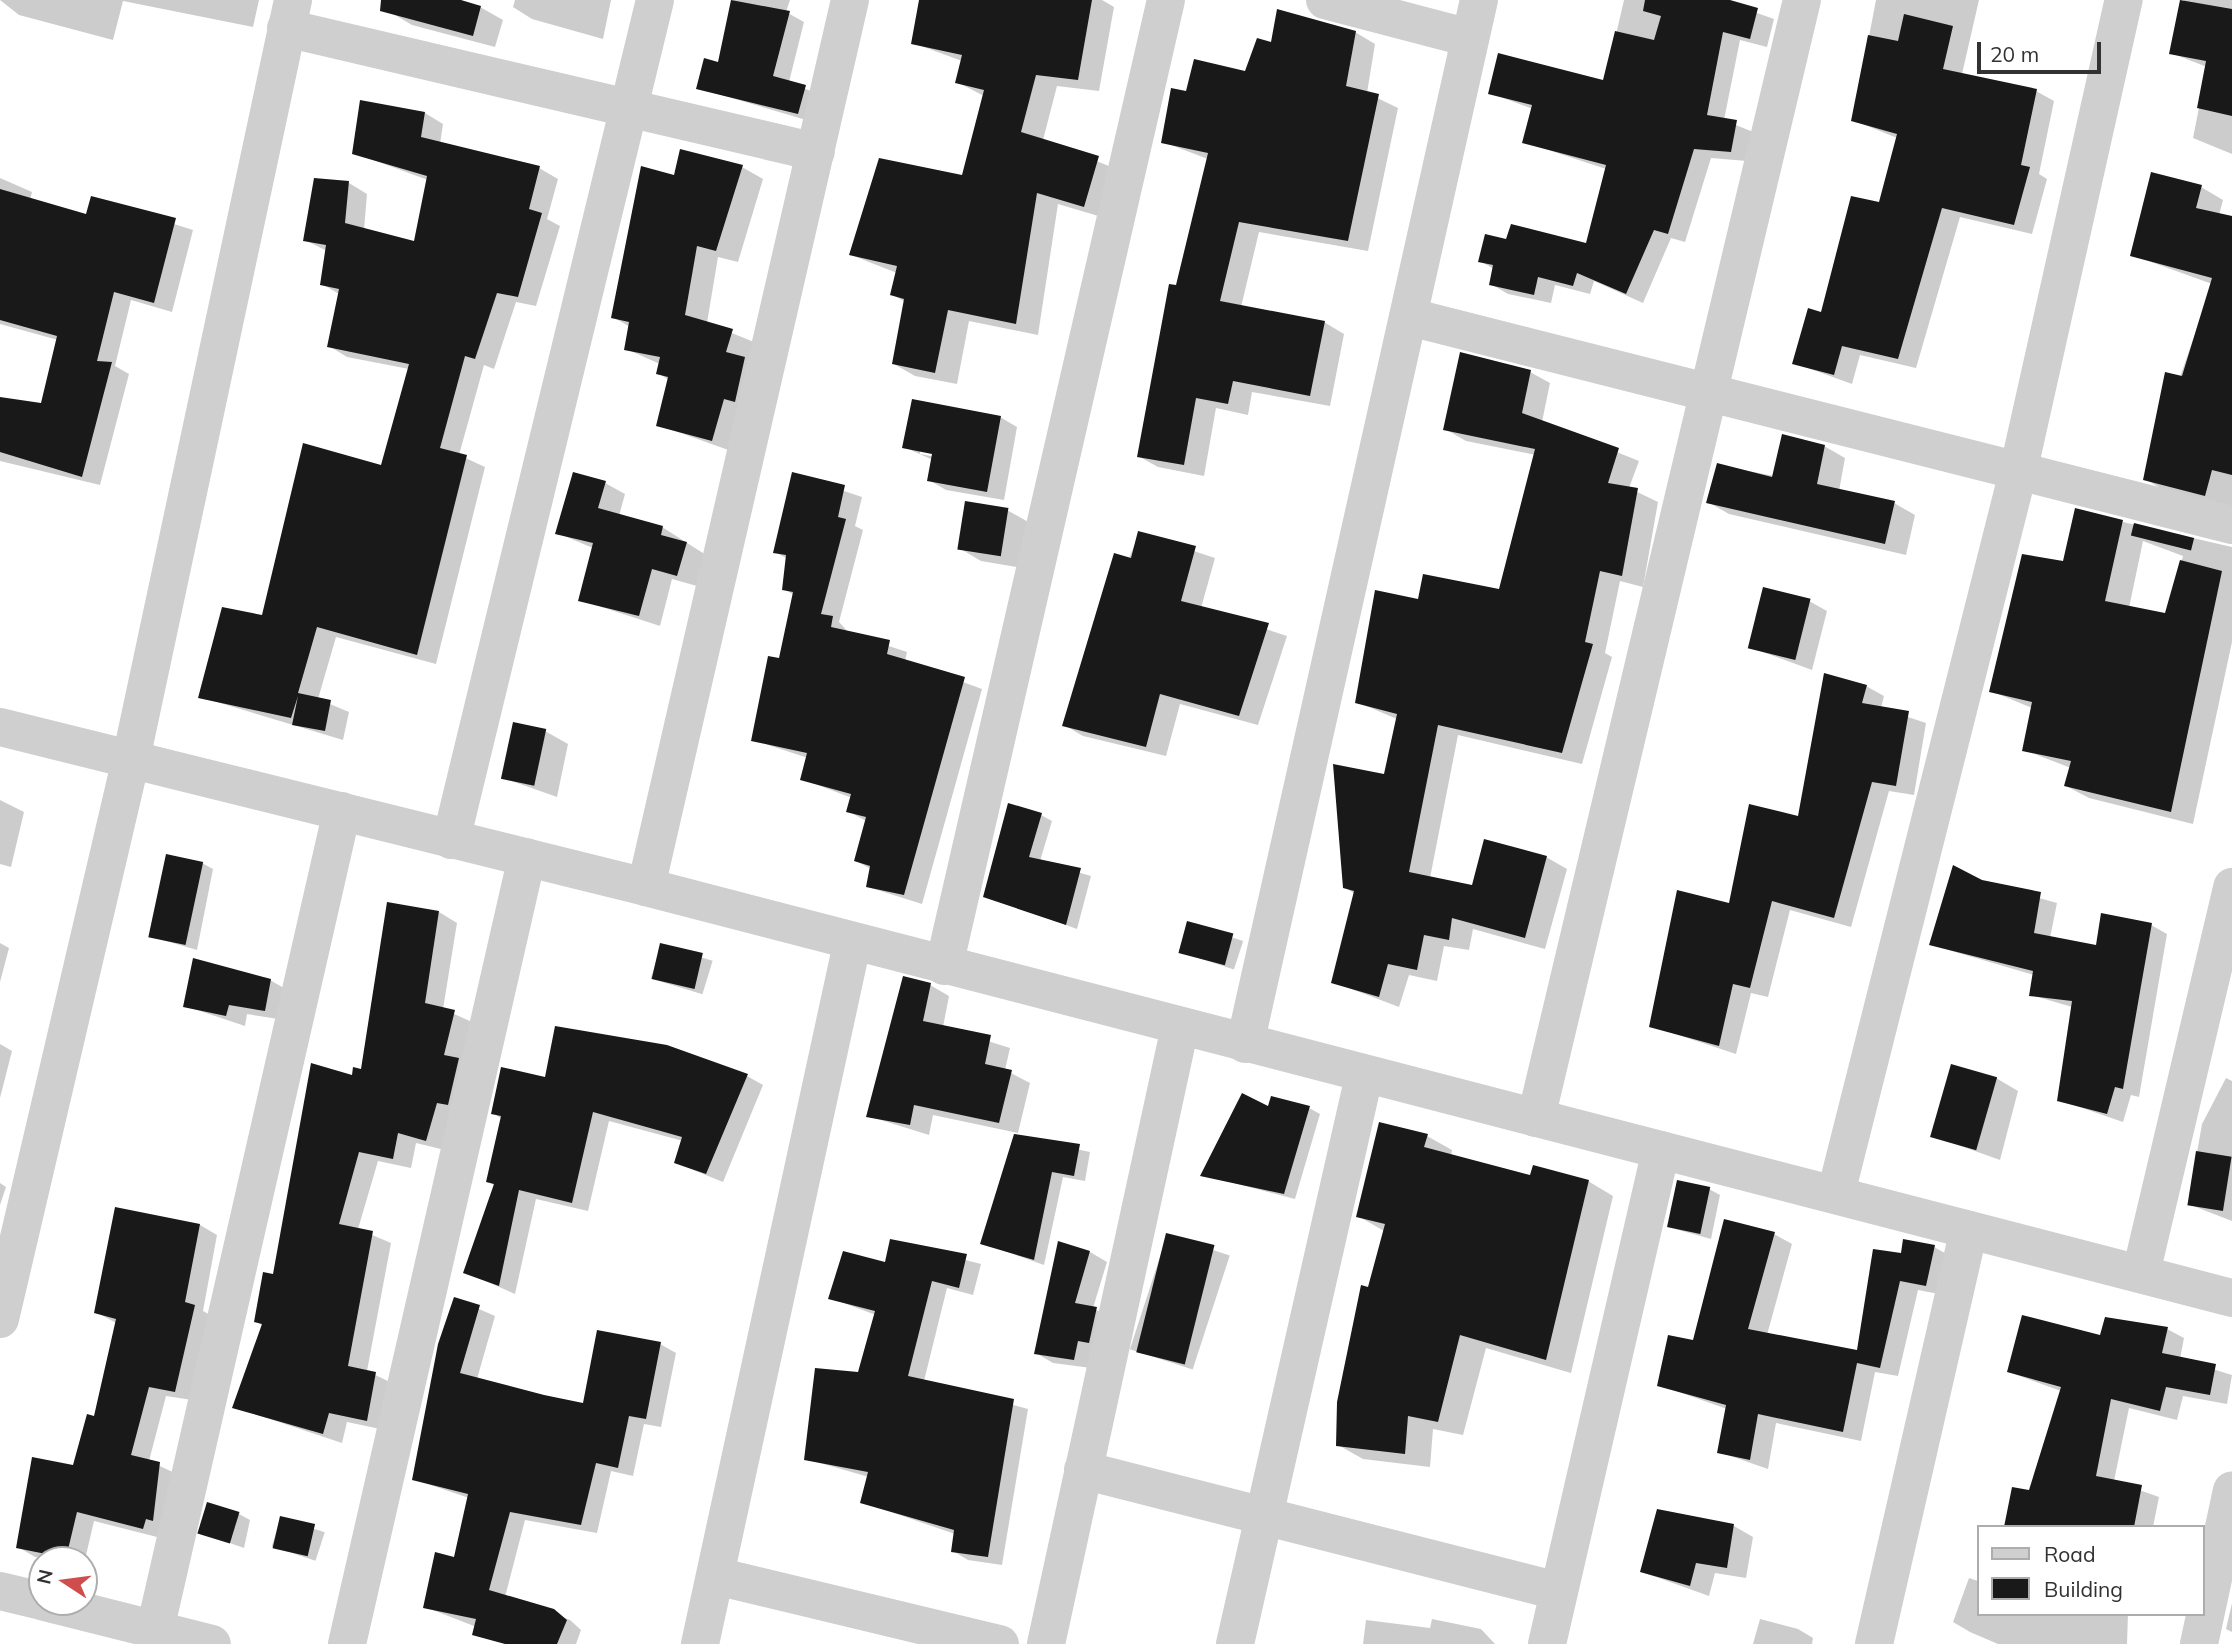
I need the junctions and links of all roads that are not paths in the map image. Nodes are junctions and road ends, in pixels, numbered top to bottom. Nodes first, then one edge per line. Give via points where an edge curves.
1 (654, 0) edge
2 (850, 0) edge
3 (1166, 0) edge
4 (1325, 0) edge
5 (1479, 0) edge
6 (1802, 0) edge
7 (2124, 0) edge
8 (290, 14) edge
9 (1470, 38) junction
10 (630, 110) junction
11 (816, 152) junction
12 (1409, 317) junction
13 (1706, 394) junction
14 (2019, 468) junction
15 (2232, 525) edge
16 (0, 727) edge
17 (131, 759) junction
18 (342, 811) junction
19 (452, 840) junction
20 (527, 857) junction
21 (646, 887) junction
22 (2232, 887) edge
23 (852, 944) junction
24 (944, 966) junction
25 (1180, 1027) junction
26 (1245, 1044) junction
27 (1364, 1076) junction
28 (1536, 1118) junction
29 (1661, 1150) junction
30 (1836, 1193) junction
31 (1969, 1230) junction
32 (2141, 1273) junction
33 (2232, 1298) edge
34 (0, 1319) edge
35 (1083, 1470) junction
36 (2232, 1490) edge
37 (1263, 1517) junction
38 (716, 1576) junction
39 (0, 1591) edge
40 (1559, 1591) junction
41 (28, 1598) edge
42 (98, 1616) edge
43 (155, 1630) junction
44 (212, 1644) edge
45 (347, 1644) edge
46 (700, 1644) edge
47 (1000, 1644) edge
48 (1046, 1644) edge
49 (1234, 1644) edge
50 (1547, 1644) edge
51 (1874, 1644) edge
52 (2199, 1644) edge

1 - 10 street
2 - 11 street
3 - 24 street
4 - 9 street
5 - 9 street
6 - 13 street
7 - 14 street
8 - 10 street
8 - 17 street
9 - 12 street
10 - 11 street
10 - 19 street
11 - 21 street
12 - 13 street
12 - 26 street
13 - 14 street
13 - 28 street
14 - 15 street
14 - 30 street
16 - 17 street
17 - 18 street
17 - 34 street
18 - 19 street
18 - 43 street
19 - 20 street
20 - 21 street
20 - 45 street
21 - 23 street
22 - 32 street
23 - 24 street
23 - 38 street
24 - 25 street
25 - 26 street
25 - 35 street
26 - 27 street
27 - 28 street
27 - 37 street
28 - 29 street
29 - 30 street
29 - 40 street
30 - 31 street
31 - 32 street
31 - 51 street
32 - 33 street
35 - 37 street
35 - 48 street
36 - 52 street
37 - 40 street
37 - 49 street
38 - 46 street
38 - 47 street
39 - 41 street
40 - 50 street
42 - 43 street
43 - 44 street

